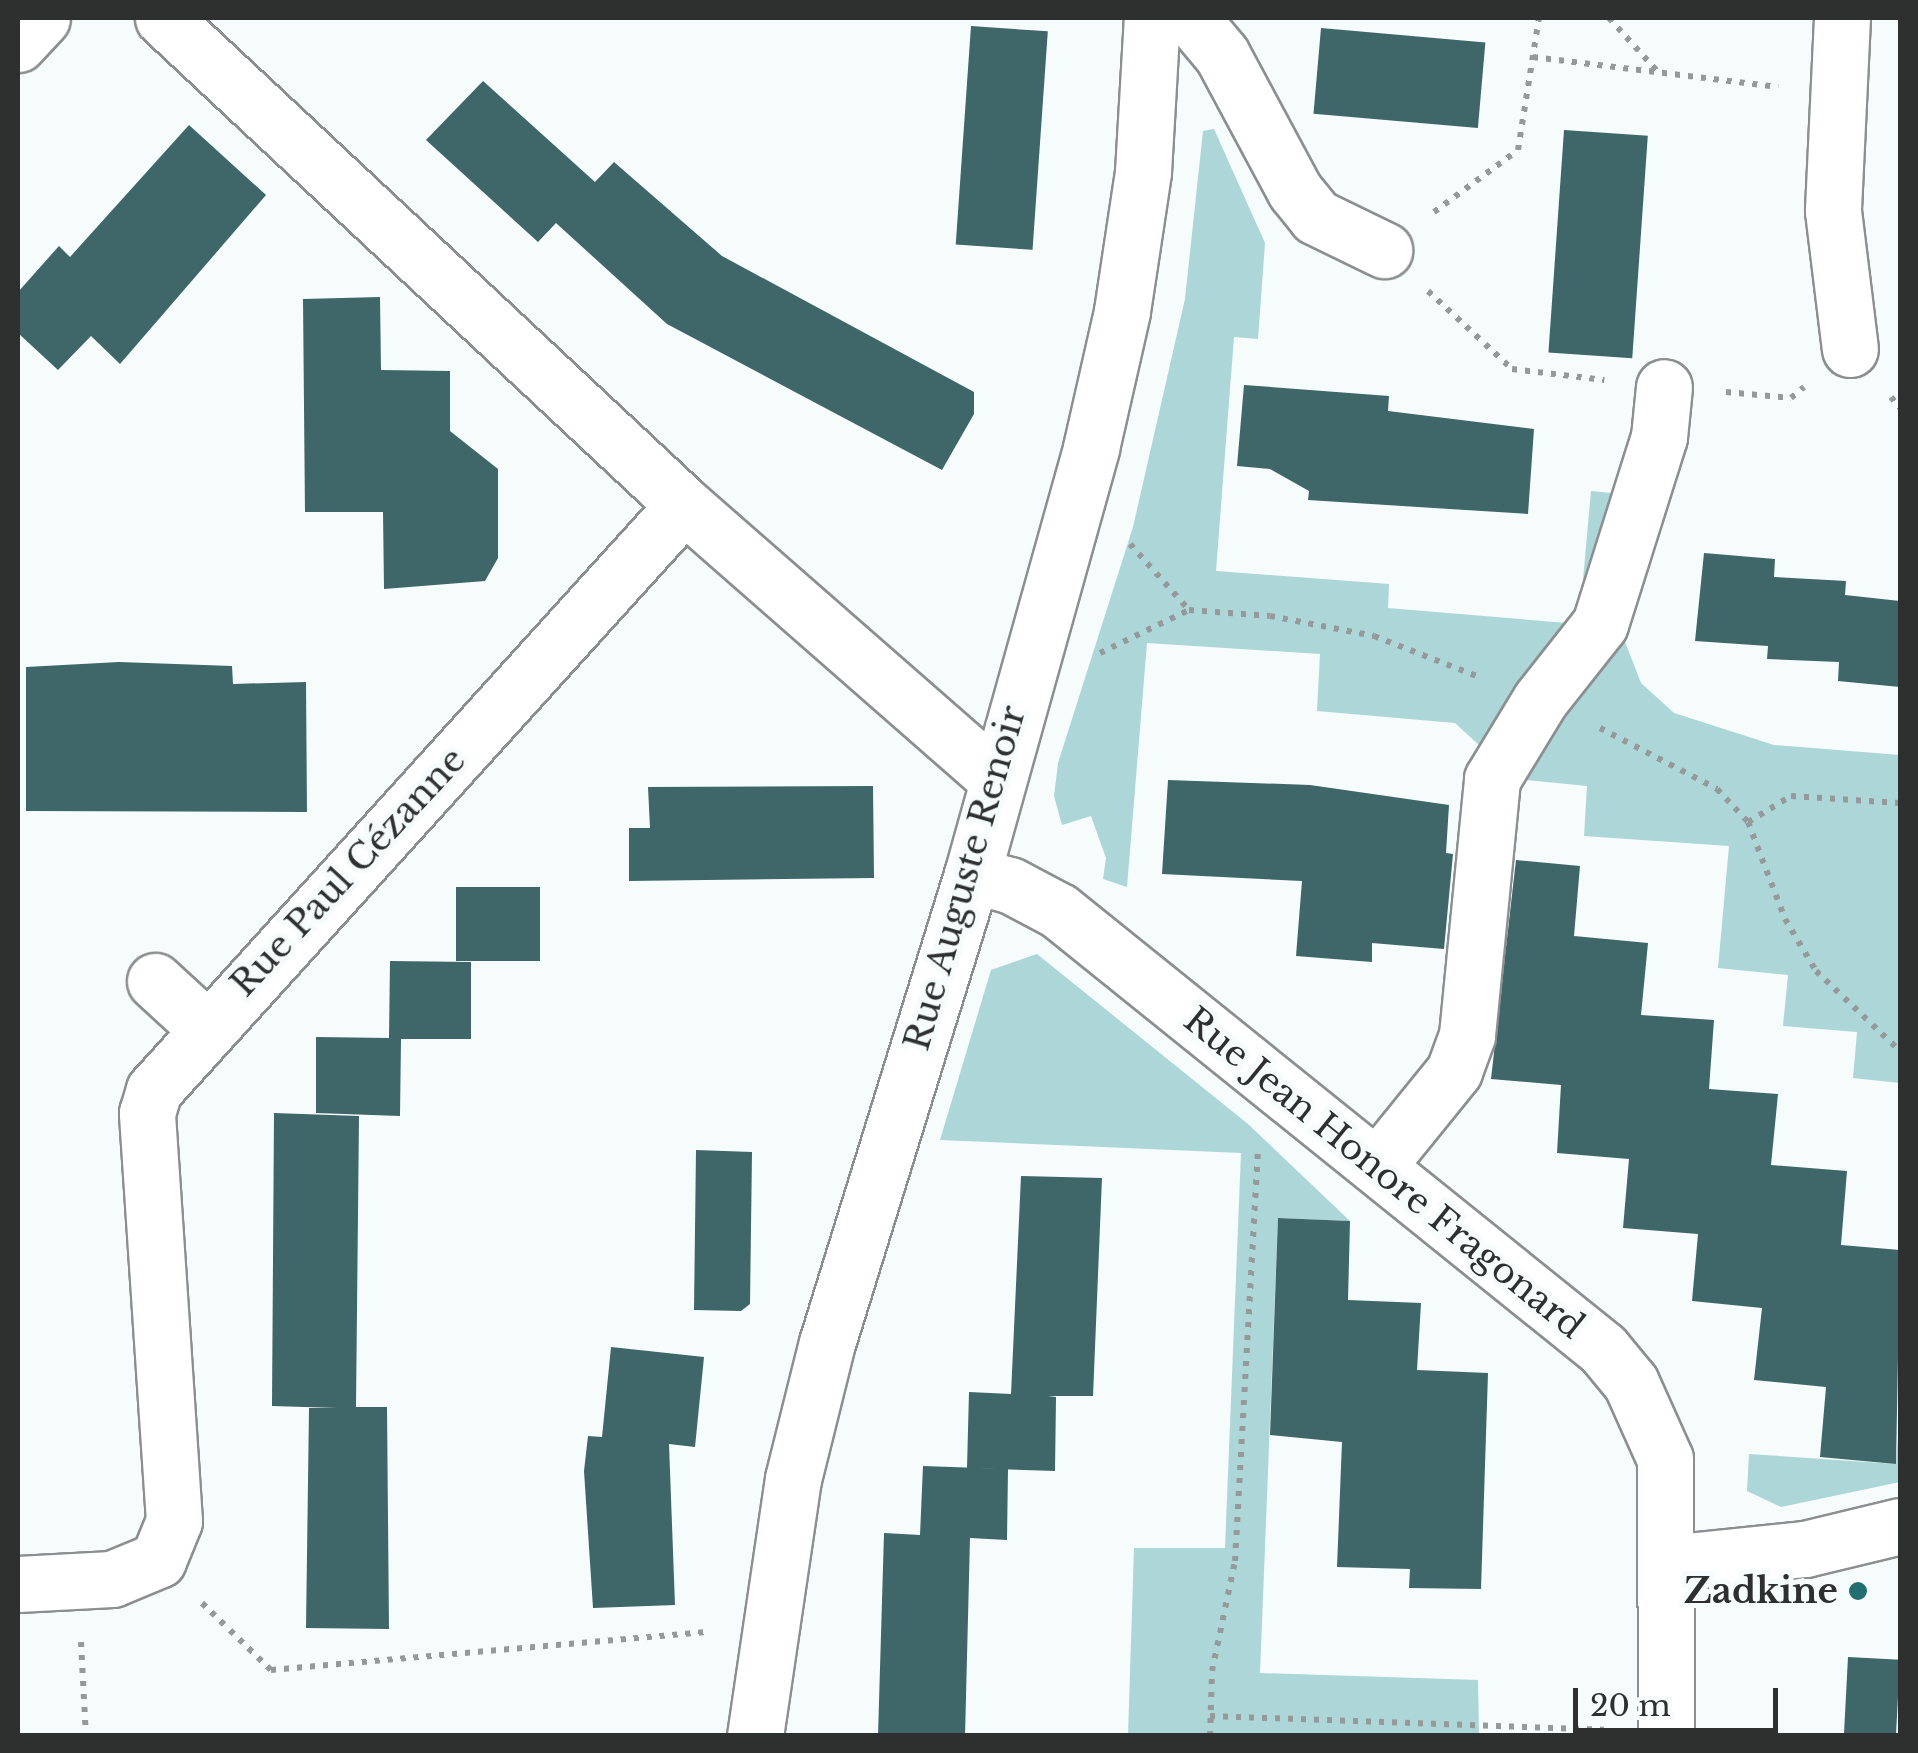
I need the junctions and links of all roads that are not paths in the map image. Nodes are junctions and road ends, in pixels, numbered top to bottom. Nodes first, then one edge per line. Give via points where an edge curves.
1 (42, 18) edge
2 (163, 18) edge
3 (1152, 18) edge
4 (1191, 18) edge
5 (1842, 18) edge
6 (18, 44) edge
7 (1384, 250) road end
8 (1850, 349) dead end
9 (1664, 388) dead end
10 (684, 504) junction
11 (996, 778) junction
12 (972, 875) junction
13 (155, 981) dead end
14 (205, 1027) junction
15 (1378, 1165) junction
16 (1900, 1526) edge
17 (1667, 1563) junction
18 (18, 1584) edge
19 (1666, 1734) edge
20 (755, 1736) edge

1 - 6 street
2 - 10 street
3 - 11 street, Rue Auguste Renoir via 1144,172 1122,311 1075,510
4 - 7 street via 1222,56 1295,191 1316,217
5 - 8 street via 1832,211
9 - 15 street via 1659,437 1600,624 1540,700 1492,779 1454,1071
10 - 11 street
10 - 14 street, Rue Paul Cézanne
11 - 12 street, Rue Auguste Renoir
12 - 15 street, Rue Jean Honore Fragonard via 1010,885 1059,911
12 - 20 street, Rue Auguste Renoir via 827,1343 794,1479
13 - 14 street
14 - 18 street, Rue Paul Cézanne via 168,1069 147,1112 174,1521 158,1560 112,1579
15 - 17 street, Rue Jean Honore Fragonard via 1603,1349 1630,1382 1664,1459
16 - 17 street via 1805,1549
17 - 19 street, Rue Jean Honore Fragonard

